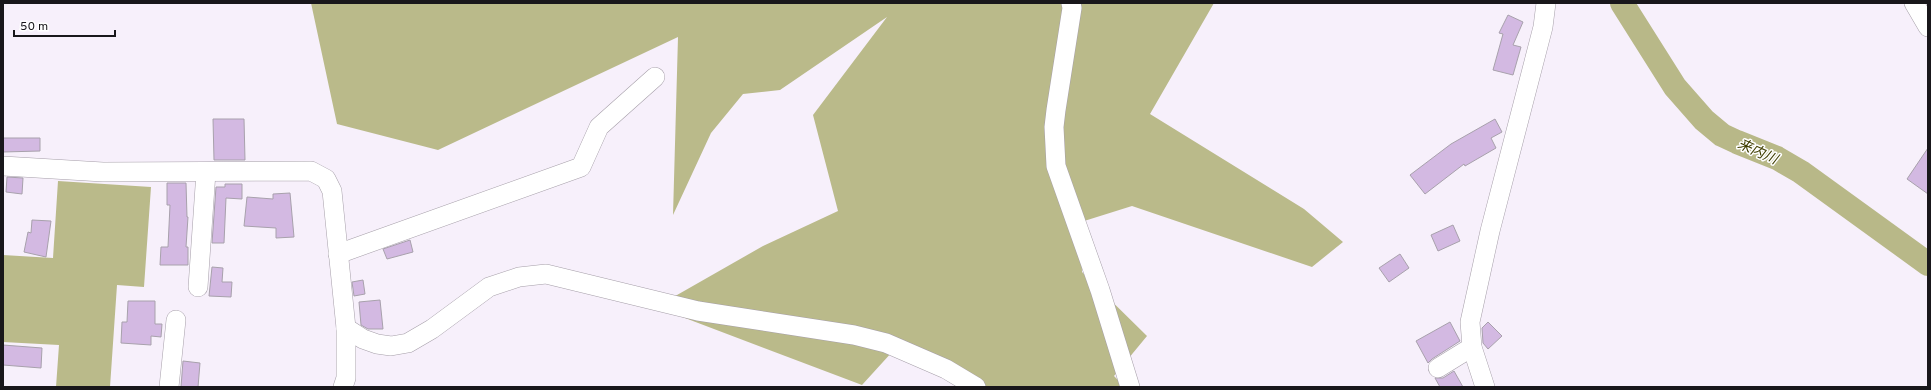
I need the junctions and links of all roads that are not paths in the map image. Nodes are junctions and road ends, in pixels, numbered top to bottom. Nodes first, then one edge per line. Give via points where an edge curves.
1 (1071, 3) edge
2 (1546, 3) edge
3 (1914, 3) edge
4 (1928, 27) edge
5 (655, 77) dead end
6 (3, 166) edge
7 (206, 172) junction
8 (338, 254) junction
9 (198, 287) dead end
10 (176, 320) dead end
11 (346, 328) junction
12 (1472, 347) junction
13 (1438, 368) dead end
14 (169, 387) edge
15 (343, 387) edge
16 (976, 387) edge
17 (1130, 387) edge
18 (1485, 387) edge

1 - 17 street via 1055,122 1056,166 1100,290
2 - 12 street via 1543,27 1490,231 1470,322
3 - 4 street
5 - 8 street via 599,127 581,167
6 - 7 street via 103,172
7 - 8 street via 311,171 326,179 332,192
7 - 9 street
8 - 11 street
10 - 14 street
11 - 15 street via 346,378
11 - 16 street via 362,339 377,344 391,346 408,343 432,329 489,287 519,277 546,274 698,311 854,335 886,343 946,369
12 - 13 street
12 - 18 street

